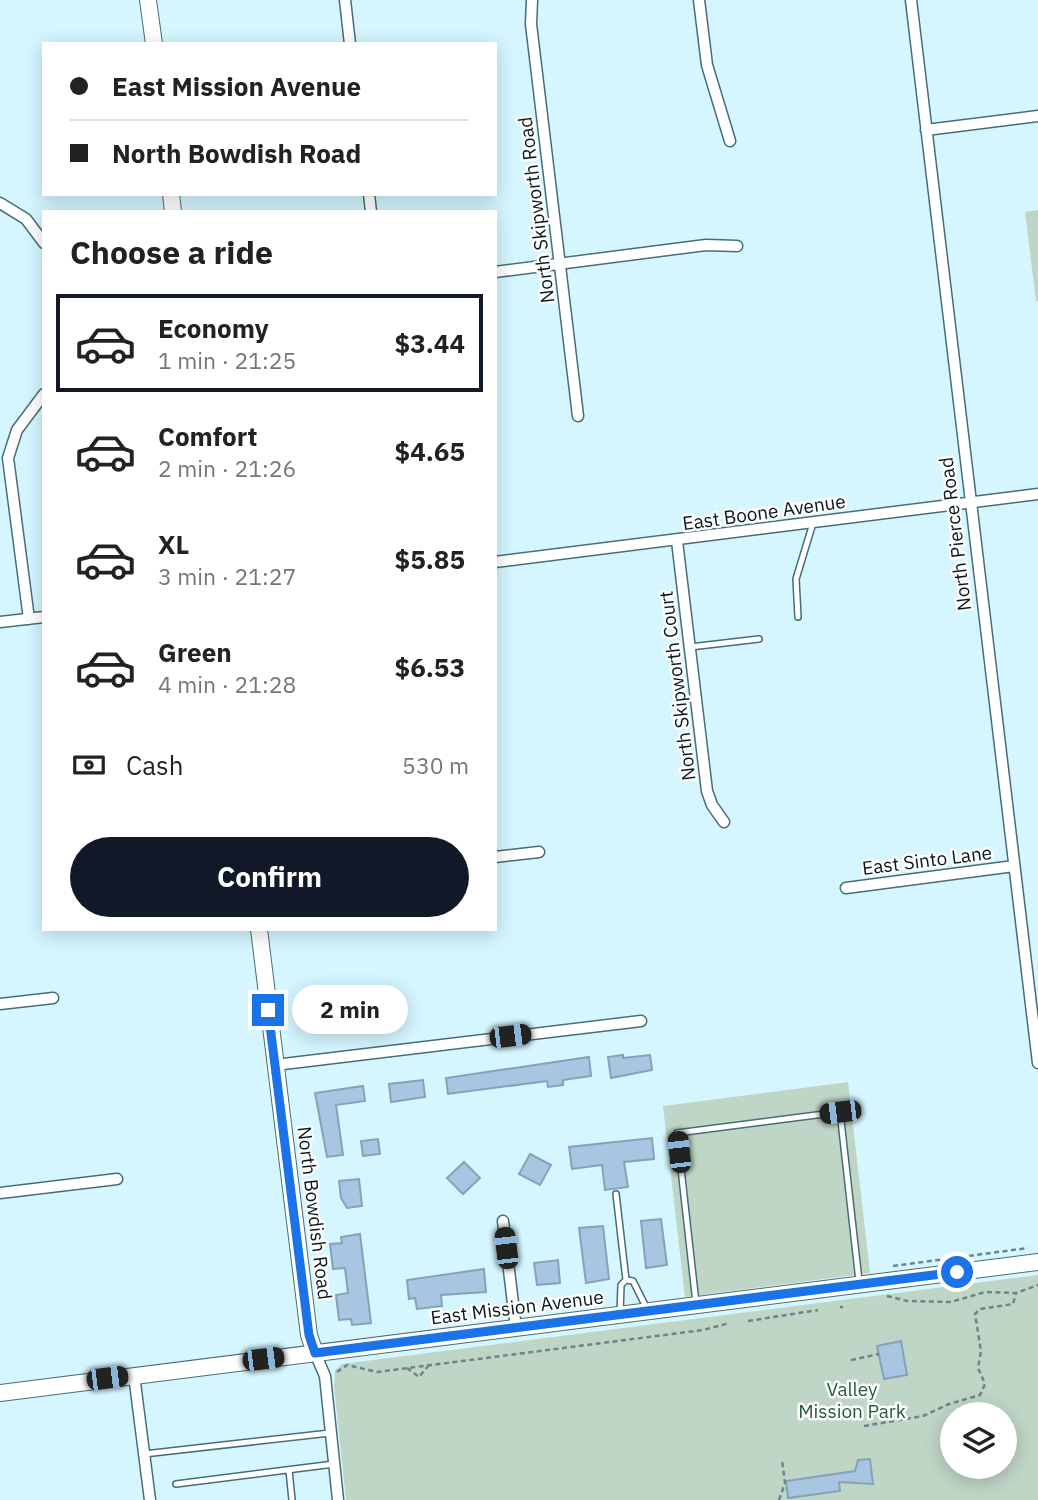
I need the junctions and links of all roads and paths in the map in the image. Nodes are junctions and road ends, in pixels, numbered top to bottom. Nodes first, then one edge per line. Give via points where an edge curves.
1 (148, 0) edge
2 (345, 0) edge
3 (532, 0) edge
4 (699, 0) edge
5 (911, 0) edge
6 (154, 42) edge
7 (350, 42) edge
8 (1038, 116) edge
9 (926, 130) junction
10 (730, 141) dead end
11 (0, 203) edge
12 (42, 240) edge
13 (737, 246) dead end
14 (560, 263) junction
15 (497, 272) edge
16 (42, 397) edge
17 (578, 416) dead end
18 (1038, 494) edge
19 (969, 502) junction
20 (813, 523) junction
21 (677, 541) junction
22 (497, 562) edge
23 (42, 617) edge
24 (798, 617) dead end
25 (29, 619) junction
26 (0, 622) edge
27 (760, 639) dead end
28 (690, 647) junction
29 (724, 822) dead end
30 (539, 852) dead end
31 (497, 857) edge
32 (1014, 866) junction
33 (846, 888) dead end
34 (259, 931) edge
35 (53, 998) dead end
36 (0, 1004) edge
37 (641, 1021) dead end
38 (1038, 1063) edge
39 (275, 1065) junction
40 (117, 1179) dead end
41 (0, 1193) edge
42 (615, 1194) dead end
43 (503, 1221) dead end
44 (1038, 1262) edge
45 (626, 1280) junction
46 (860, 1285) junction
47 (1038, 1285) edge
48 (1016, 1293) junction
49 (887, 1296) dead end
50 (697, 1306) junction
51 (818, 1310) dead end
52 (648, 1312) junction
53 (620, 1315) junction
54 (748, 1321) dead end
55 (730, 1323) dead end
56 (516, 1328) junction
57 (315, 1353) junction
58 (879, 1354) dead end
59 (851, 1360) dead end
60 (429, 1365) junction
61 (406, 1368) junction
62 (134, 1375) junction
63 (325, 1376) junction
64 (0, 1392) edge
65 (864, 1426) dead end
66 (330, 1433) junction
67 (144, 1454) junction
68 (782, 1460) dead end
69 (334, 1464) junction
70 (289, 1470) junction
71 (176, 1484) dead end
72 (150, 1500) edge
73 (292, 1500) edge
74 (338, 1500) edge
75 (779, 1500) edge

1 - 6 street
2 - 7 street
3 - 14 street, North Skipworth Road via 531,24
4 - 10 street via 707,65
5 - 9 street, North Pierce Road
8 - 9 street
9 - 19 street, North Pierce Road
11 - 12 street via 26,219
13 - 14 street via 706,245
14 - 15 street
14 - 17 street, North Skipworth Road
16 - 25 street via 17,430 8,458
18 - 19 street, East Boone Avenue
19 - 20 street, East Boone Avenue
19 - 32 street, North Pierce Road
20 - 21 street, East Boone Avenue
20 - 24 lane via 796,579
21 - 22 street, East Boone Avenue
21 - 28 street, North Skipworth Court
23 - 25 street
25 - 26 street
27 - 28 lane
28 - 29 street, North Skipworth Court via 707,791
30 - 31 street
32 - 33 street, East Sinto Lane
32 - 38 street, North Pierce Road
34 - 39 street, North Bowdish Road
35 - 36 street
37 - 39 street
39 - 57 street, North Bowdish Road
40 - 41 street
42 - 45 lane
43 - 56 street
44 - 46 street, East Mission Avenue
45 - 52 lane via 633,1282
45 - 53 lane via 621,1285
46 - 50 street, East Mission Avenue
46 - 50 lane via 840,1112 677,1133
47 - 48 path
48 - 49 path via 985,1292 951,1302
48 - 65 path via 1013,1304 980,1309 975,1314 981,1351 978,1368 985,1384 980,1395 923,1416
50 - 52 street, East Mission Avenue
51 - 54 path
52 - 53 street, East Mission Avenue
53 - 56 street, East Mission Avenue
55 - 60 path
56 - 57 street, East Mission Avenue
57 - 62 street, East Mission Avenue
57 - 63 street, North Bowdish Road
58 - 59 path
60 - 61 path
60 - 61 path via 419,1377
61 - 63 path via 371,1371 347,1365 336,1375
62 - 64 street, East Mission Avenue
62 - 67 street
63 - 66 street, North Bowdish Road
66 - 67 lane
66 - 69 street, North Bowdish Road
67 - 72 street
68 - 75 path via 785,1483
69 - 70 lane
69 - 74 street, North Bowdish Road
70 - 71 lane
70 - 73 lane

